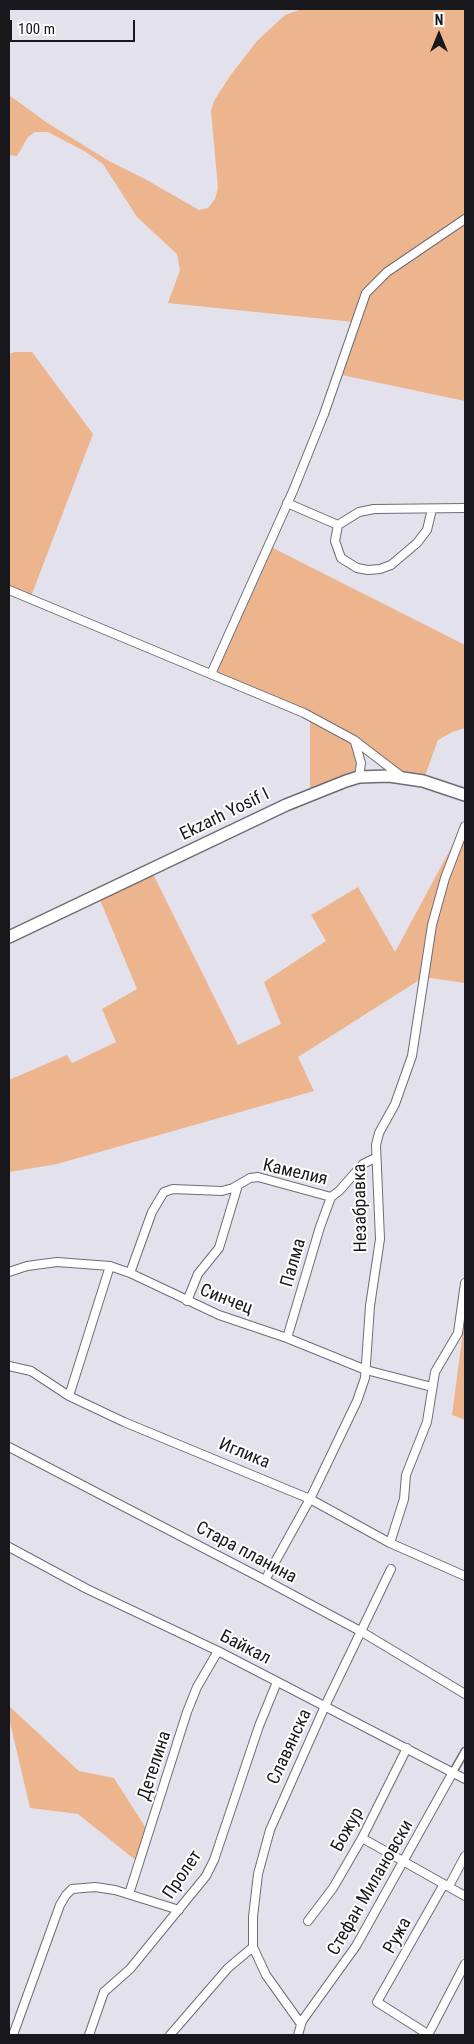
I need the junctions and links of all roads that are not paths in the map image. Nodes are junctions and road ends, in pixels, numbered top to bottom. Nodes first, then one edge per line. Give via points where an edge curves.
1 (465, 219) edge
2 (287, 503) junction
3 (465, 508) edge
4 (432, 509) junction
5 (338, 525) junction
6 (9, 590) edge
7 (211, 674) junction
8 (354, 740) junction
9 (359, 777) junction
10 (403, 778) junction
11 (465, 795) edge
12 (465, 826) edge
13 (9, 937) edge
14 (376, 1158) junction
15 (238, 1185) junction
16 (332, 1196) junction
17 (110, 1266) junction
18 (9, 1272) edge
19 (130, 1273) junction
20 (465, 1283) edge
21 (187, 1301) junction
22 (287, 1338) junction
23 (9, 1366) edge
24 (366, 1370) junction
25 (432, 1387) junction
26 (69, 1396) junction
27 (9, 1448) edge
28 (310, 1499) junction
29 (390, 1543) junction
30 (9, 1547) edge
31 (465, 1565) edge
32 (392, 1569) dead end
33 (463, 1575) edge
34 (265, 1580) junction
35 (362, 1632) junction
36 (218, 1651) junction
37 (277, 1682) junction
38 (465, 1694) edge
39 (325, 1706) junction
40 (407, 1748) junction
41 (465, 1751) edge
42 (453, 1772) junction
43 (465, 1779) edge
44 (362, 1838) junction
45 (465, 1856) edge
46 (404, 1860) junction
47 (446, 1885) junction
48 (129, 1894) junction
49 (465, 1896) edge
50 (179, 1910) junction
51 (308, 1921) dead end
52 (253, 1947) junction
53 (465, 1964) edge
54 (301, 2024) junction
55 (13, 2035) edge
56 (89, 2035) edge
57 (170, 2035) edge
58 (298, 2035) edge
59 (428, 2035) edge

1 - 2 street via 387,272 366,293 324,414
2 - 5 street
2 - 7 street
3 - 4 street
4 - 5 street via 359,512
4 - 5 street via 427,530 417,543 391,565 380,569 357,568 341,558 335,541
6 - 7 street
7 - 8 street via 304,713
8 - 9 street via 360,752
8 - 10 street
9 - 10 main road, Ekzarh Yosif I
9 - 13 main road, Ekzarh Yosif I via 286,805
10 - 11 main road, Ekzarh Yosif I
12 - 14 street, Незабравка via 445,878 432,925 412,1056 395,1104 379,1133
14 - 16 street, Камелия via 363,1164
14 - 24 street, Незабравка via 380,1239 370,1306
15 - 16 street, Камелия via 250,1178 258,1178
15 - 19 street, Камелия via 222,1191 173,1189 164,1192 152,1212
15 - 21 street via 219,1248 198,1274
16 - 22 street, Палма
17 - 18 street, Синчец via 57,1262
17 - 19 street, Синчец
17 - 26 street
19 - 21 street, Синчец
20 - 25 street via 458,1333 436,1372
21 - 22 street, Синчец
22 - 24 street, Синчец
23 - 26 street, Иглика via 31,1371
24 - 25 street, Синчец
24 - 28 street, Незабравка via 357,1401
25 - 29 street via 427,1422 406,1475 404,1499
26 - 28 street, Иглика
27 - 34 street, Стара планина
28 - 29 street, Иглика
28 - 34 street, Незабравка
29 - 33 street, Иглика
30 - 36 street, Байкал via 87,1589
31 - 33 street
32 - 35 street, Славянска
34 - 35 street, Стара планина
35 - 38 street, Стара планина
35 - 39 street, Славянска
36 - 37 street, Байкал
36 - 48 street, Детелина via 187,1712
37 - 39 street, Байкал
37 - 50 street, Пролет via 214,1860 206,1876
39 - 40 street, Байкал
39 - 52 street, Славянска via 281,1801 261,1859 255,1896
40 - 42 street, Байкал
40 - 44 street, Божур
41 - 42 street, Стефан Милановски
42 - 43 street, Байкал
42 - 46 street, Стефан Милановски
44 - 46 street
44 - 51 street, Божур via 333,1888
45 - 47 street, Ружа
46 - 47 street
46 - 54 street, Стефан Милановски via 356,1946
47 - 49 street
47 - 59 street, Ружа via 377,2002
48 - 50 street
48 - 55 street via 82,1887 72,1889 66,1895
50 - 56 street, Пролет via 130,1969 104,1992
52 - 54 street, Славянска via 266,1975
52 - 57 street via 228,1968
53 - 59 street
54 - 58 street, Стефан Милановски

